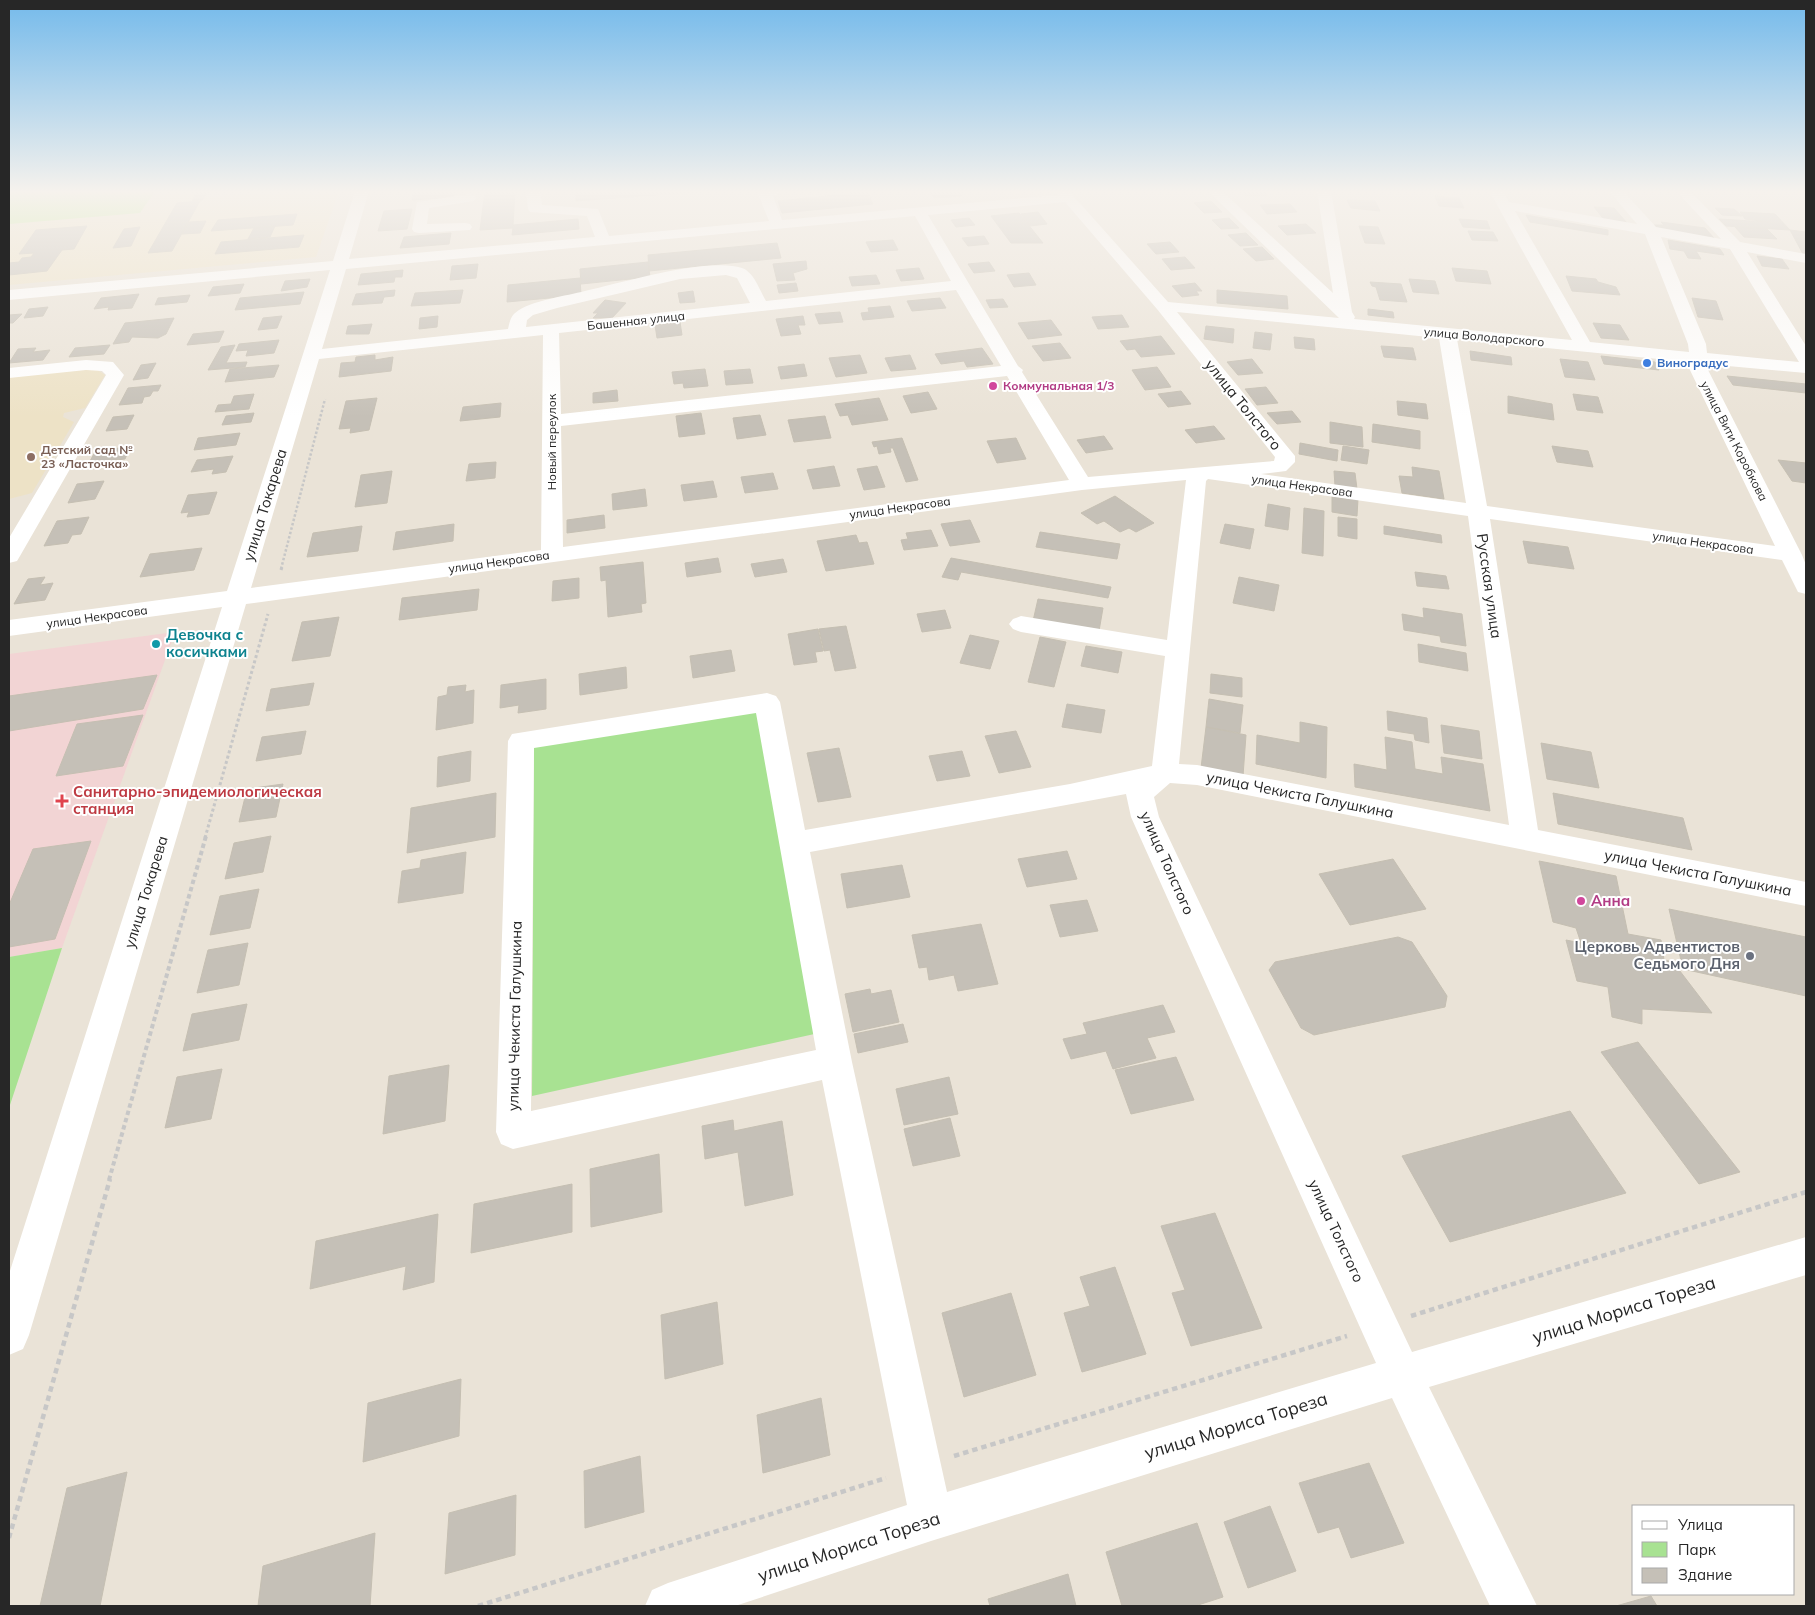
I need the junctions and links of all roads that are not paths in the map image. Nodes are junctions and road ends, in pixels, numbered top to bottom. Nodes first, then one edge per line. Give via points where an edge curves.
1 (324, 266) edge
2 (339, 266) edge
3 (949, 266) edge
4 (1128, 266) edge
5 (1294, 266) edge
6 (1338, 266) edge
7 (1539, 266) edge
8 (1665, 266) edge
9 (1749, 266) edge
10 (959, 285) junction
11 (9, 295) edge
12 (1163, 306) junction
13 (761, 307) junction
14 (1348, 318) junction
15 (551, 330) junction
16 (516, 333) junction
17 (1447, 333) junction
18 (1584, 346) junction
19 (312, 355) junction
20 (1699, 358) junction
21 (1806, 360) edge
22 (1806, 368) edge
23 (1014, 370) junction
24 (9, 373) edge
25 (552, 421) junction
26 (1203, 472) junction
27 (1082, 484) junction
28 (1478, 511) junction
29 (34, 513) junction
30 (9, 517) edge
31 (552, 554) junction
32 (1791, 555) junction
33 (9, 556) edge
34 (1806, 587) edge
35 (236, 598) junction
36 (1021, 624) dead end
37 (9, 628) edge
38 (1177, 650) junction
39 (1165, 773) junction
40 (1525, 839) junction
41 (793, 844) junction
42 (1806, 894) edge
43 (835, 1062) junction
44 (1806, 1256) edge
45 (9, 1335) edge
46 (1402, 1375) junction
47 (931, 1519) junction
48 (668, 1606) edge
49 (1514, 1606) edge

1 - 11 street
2 - 19 street, улица Токарева
3 - 10 street
4 - 12 street, улица Толстого
5 - 14 street
6 - 14 street
7 - 18 street
8 - 20 street, улица Вити Коробкова via 1697,344
9 - 21 street
10 - 13 street, Башенная улица
10 - 23 street
12 - 14 street, улица Володарского
12 - 26 street, улица Толстого via 1285,456 1279,466
13 - 15 street, Башенная улица
13 - 16 street via 743,275 738,272 680,274 527,312 519,318
14 - 17 street, улица Володарского
15 - 16 street, Башенная улица
15 - 25 street, Новый переулок
16 - 19 street, Башенная улица
17 - 18 street, улица Володарского
17 - 28 street, Русская улица
18 - 20 street, улица Володарского
19 - 35 street, улица Токарева
20 - 22 street, улица Володарского
20 - 32 street, улица Вити Коробкова via 1697,366
23 - 25 street
23 - 27 street
24 - 29 street via 86,365 107,366 115,374
25 - 31 street, Новый переулок
26 - 27 street, улица Некрасова
26 - 28 street, улица Некрасова
26 - 38 street via 1196,480
27 - 31 street, улица Некрасова
28 - 32 street, улица Некрасова
28 - 40 street, Русская улица
29 - 30 street
29 - 33 street
31 - 35 street, улица Некрасова
32 - 34 street, улица Вити Коробкова
35 - 37 street, улица Некрасова
35 - 45 street, улица Токарева
36 - 38 street
38 - 39 street
39 - 40 street, улица Чекиста Галушкина via 1198,775
39 - 41 street, улица Чекиста Галушкина via 1134,782
39 - 46 street, улица Толстого via 1139,794 1145,817
40 - 42 street, улица Чекиста Галушкина
41 - 43 street, улица Чекиста Галушкина
41 - 43 street, улица Чекиста Галушкина via 767,702 521,741 513,1132
43 - 47 street
44 - 46 street, улица Мориса Тореза
46 - 47 street, улица Мориса Тореза
46 - 49 street, улица Толстого
47 - 48 street, улица Мориса Тореза

